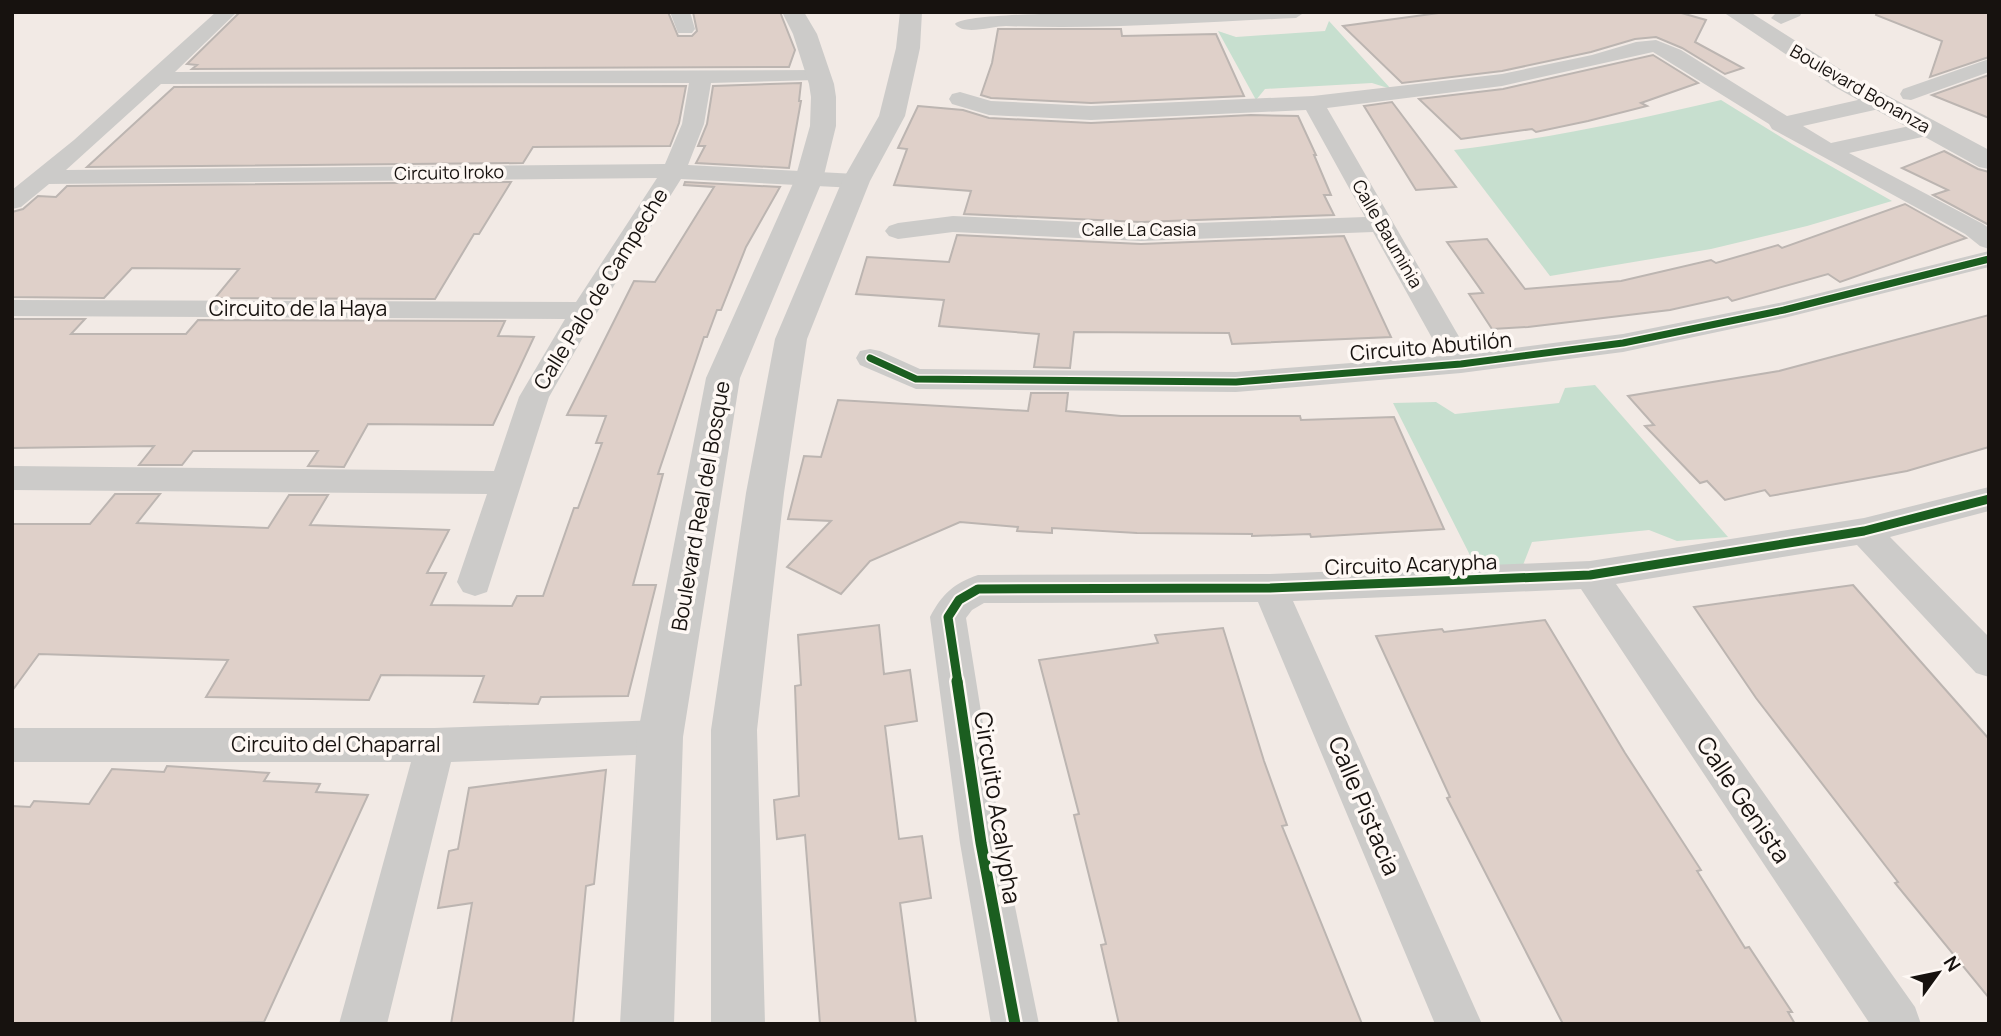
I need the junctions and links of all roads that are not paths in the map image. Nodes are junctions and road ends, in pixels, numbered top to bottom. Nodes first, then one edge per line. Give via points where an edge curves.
1 (228, 12) edge
2 (793, 12) edge
3 (911, 12) edge
4 (1296, 12) edge
5 (1734, 12) edge
6 (1264, 14) edge
7 (1782, 14) edge
8 (965, 24) dead end
9 (1989, 65) edge
10 (816, 74) junction
11 (701, 77) junction
12 (155, 78) junction
13 (1910, 94) junction
14 (960, 99) dead end
15 (1880, 102) junction
16 (1313, 103) junction
17 (1780, 124) junction
18 (1927, 130) junction
19 (1989, 136) edge
20 (1827, 151) junction
21 (1989, 161) edge
22 (41, 177) junction
23 (669, 180) junction
24 (805, 189) junction
25 (852, 192) junction
26 (12, 202) edge
27 (1381, 224) junction
28 (898, 231) dead end
29 (1989, 241) edge
30 (1989, 259) edge
31 (12, 308) edge
32 (584, 311) junction
33 (870, 358) dead end
34 (1461, 364) junction
35 (12, 478) edge
36 (506, 483) junction
37 (1989, 499) edge
38 (1864, 531) junction
39 (1590, 575) junction
40 (475, 582) dead end
41 (1270, 588) junction
42 (959, 600) joint
43 (1989, 662) edge
44 (660, 737) junction
45 (12, 745) edge
46 (435, 745) junction
47 (363, 1024) edge
48 (647, 1024) edge
49 (738, 1024) edge
50 (1014, 1024) edge
51 (1459, 1024) edge
52 (1898, 1024) edge

1 - 12 street
2 - 10 street, Boulevard Real del Bosque via 805,34
3 - 25 street via 908,48 892,116
4 - 6 street
5 - 15 street, Boulevard Bonanza
6 - 8 street
7 - 13 street, Boulevard Bonanza
9 - 13 street
10 - 11 street
10 - 24 street, Boulevard Real del Bosque via 824,101 820,146
11 - 12 street
11 - 23 street, Calle Palo de Campeche via 693,124
12 - 22 street
13 - 19 street, Boulevard Bonanza
14 - 16 street via 989,108 1091,113
15 - 17 street
15 - 18 street, Boulevard Bonanza
16 - 17 street via 1502,80 1656,46
16 - 27 street, Calle Bauminia
17 - 20 street
18 - 20 street
18 - 21 street, Boulevard Bonanza
20 - 29 street
22 - 23 street, Circuito Iroko
22 - 26 street
23 - 24 street, Circuito Iroko
23 - 32 street, Calle Palo de Campeche
24 - 25 street, Circuito Iroko
24 - 44 street, Boulevard Real del Bosque via 723,378
25 - 49 street via 791,339 763,506 734,730
27 - 28 street, Calle La Casia via 1141,233 953,224
27 - 34 street, Calle Bauminia
30 - 34 street, Circuito Abutilón via 1784,310 1623,343
31 - 32 street, Circuito de la Haya
32 - 36 street, Calle Palo de Campeche via 534,397
33 - 34 street, Circuito Abutilón via 916,379 930,380 1236,382
35 - 36 street
36 - 40 street, Calle Palo de Campeche
37 - 38 street
38 - 39 street, Circuito Acarypha
38 - 43 street
39 - 41 street, Circuito Acarypha
39 - 52 street, Calle Genista
41 - 42 street, Circuito Acarypha via 978,589
41 - 51 street, Calle Pistacia
42 - 50 street, Circuito Acalypha via 948,617 981,843
44 - 46 street, Circuito del Chaparral
44 - 48 street, Boulevard Real del Bosque
45 - 46 street, Circuito del Chaparral
46 - 47 street

